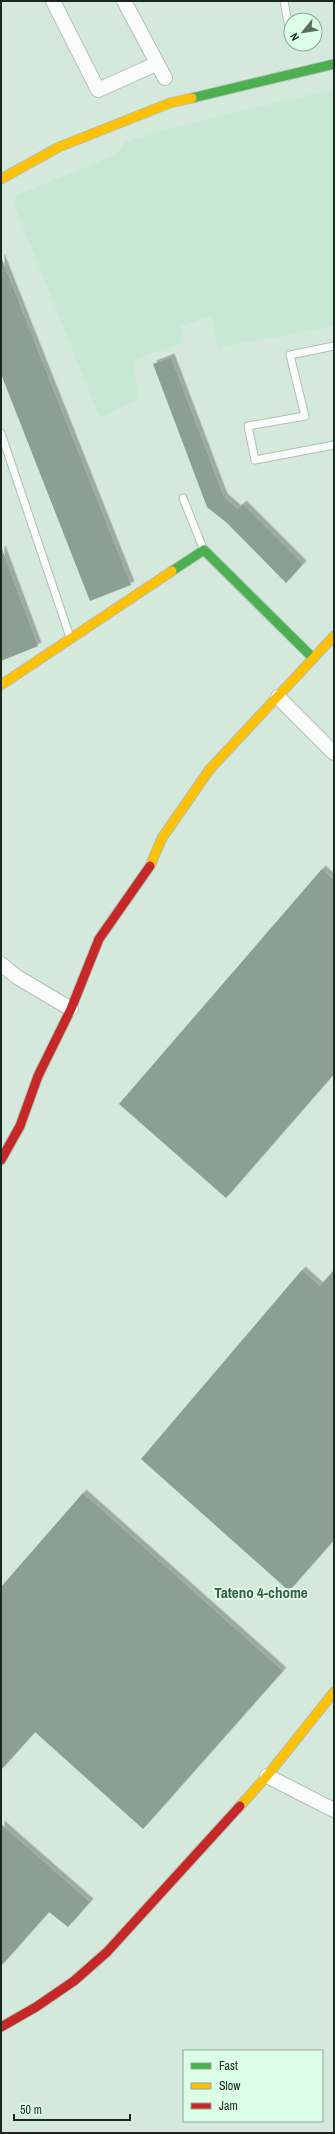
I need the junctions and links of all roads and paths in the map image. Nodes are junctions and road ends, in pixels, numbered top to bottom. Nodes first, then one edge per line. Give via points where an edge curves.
1 (53, 1) edge
2 (124, 1) edge
3 (284, 1) edge
4 (286, 12) edge
5 (156, 64) junction
6 (334, 64) edge
7 (164, 78) dead end
8 (2, 175) edge
9 (334, 346) edge
10 (1, 433) edge
11 (334, 445) edge
12 (183, 498) dead end
13 (204, 550) junction
14 (334, 636) edge
15 (70, 639) junction
16 (313, 658) junction
17 (1, 685) edge
18 (278, 697) junction
19 (334, 753) edge
20 (1, 964) edge
21 (71, 1009) junction
22 (1, 1160) edge
23 (334, 1692) edge
24 (267, 1776) junction
25 (334, 1810) edge
26 (1, 2027) edge

1 - 5 street via 98,90
2 - 5 street
3 - 4 lane
5 - 7 street
6 - 8 street via 170,103 59,147
9 - 11 lane via 290,355 305,416 248,426 255,460
10 - 15 lane
12 - 13 lane
13 - 15 street
13 - 16 street
14 - 16 street
15 - 17 street
16 - 18 street
18 - 19 street
18 - 21 street via 210,769 162,838 148,871 100,939
20 - 21 street via 17,977
21 - 22 street via 38,1076 20,1126
23 - 24 street
24 - 25 street
24 - 26 street via 107,1952 74,1981

